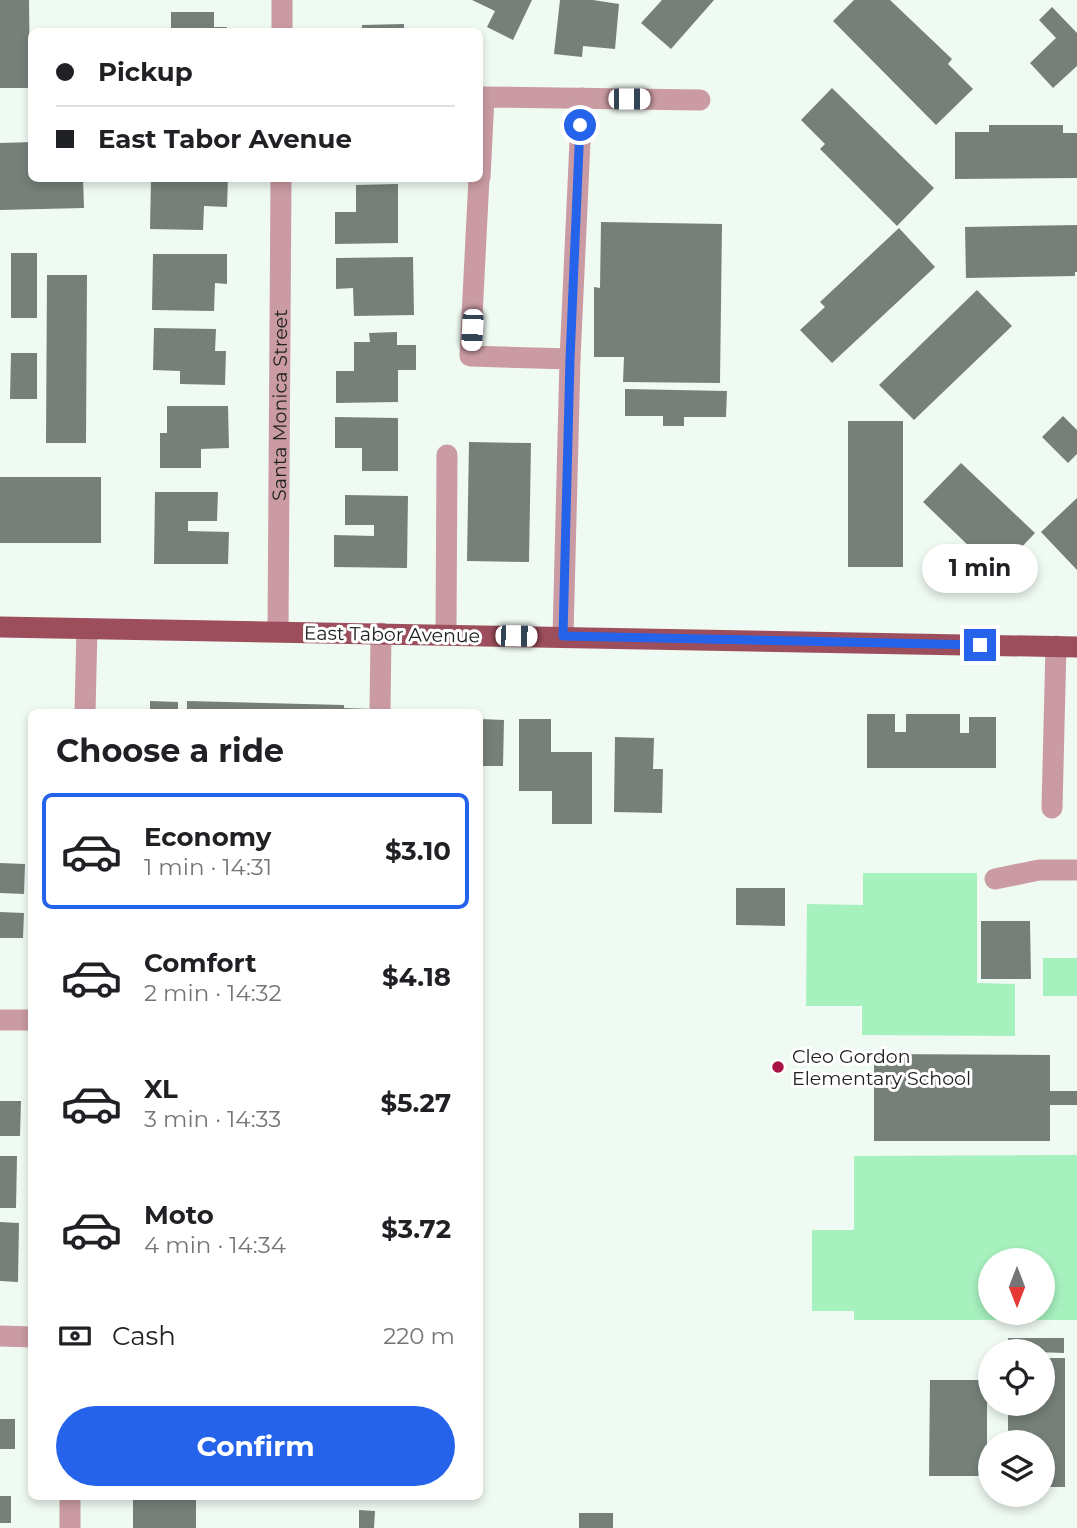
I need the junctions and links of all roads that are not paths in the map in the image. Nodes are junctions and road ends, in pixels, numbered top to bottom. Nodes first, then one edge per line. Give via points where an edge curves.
1 (282, 0) edge
2 (282, 28) edge
3 (582, 99) junction
4 (700, 100) dead end
5 (483, 117) edge
6 (281, 182) edge
7 (480, 182) edge
8 (570, 359) junction
9 (447, 455) dead end
10 (0, 627) edge
11 (87, 629) junction
12 (278, 631) junction
13 (381, 633) junction
14 (446, 635) junction
15 (563, 636) junction
16 (1066, 646) edge
17 (85, 709) edge
18 (380, 709) edge
19 (1052, 808) dead end
20 (1077, 870) edge
21 (995, 879) dead end
22 (0, 1020) edge
23 (28, 1020) edge
24 (0, 1336) edge
25 (28, 1337) edge
26 (70, 1500) edge
27 (70, 1528) edge

1 - 2 street
3 - 4 street
3 - 5 street via 484,97
3 - 8 street
6 - 12 street, Santa Monica Street
7 - 8 street via 470,356
8 - 15 street
9 - 14 street
10 - 11 main road, East Tabor Avenue
11 - 12 main road, East Tabor Avenue
11 - 17 street
12 - 13 main road, East Tabor Avenue
13 - 14 main road, East Tabor Avenue
13 - 18 street
14 - 15 main road, East Tabor Avenue
15 - 16 main road, East Tabor Avenue
16 - 19 street
20 - 21 street via 1039,870
22 - 23 street
24 - 25 street
26 - 27 street

